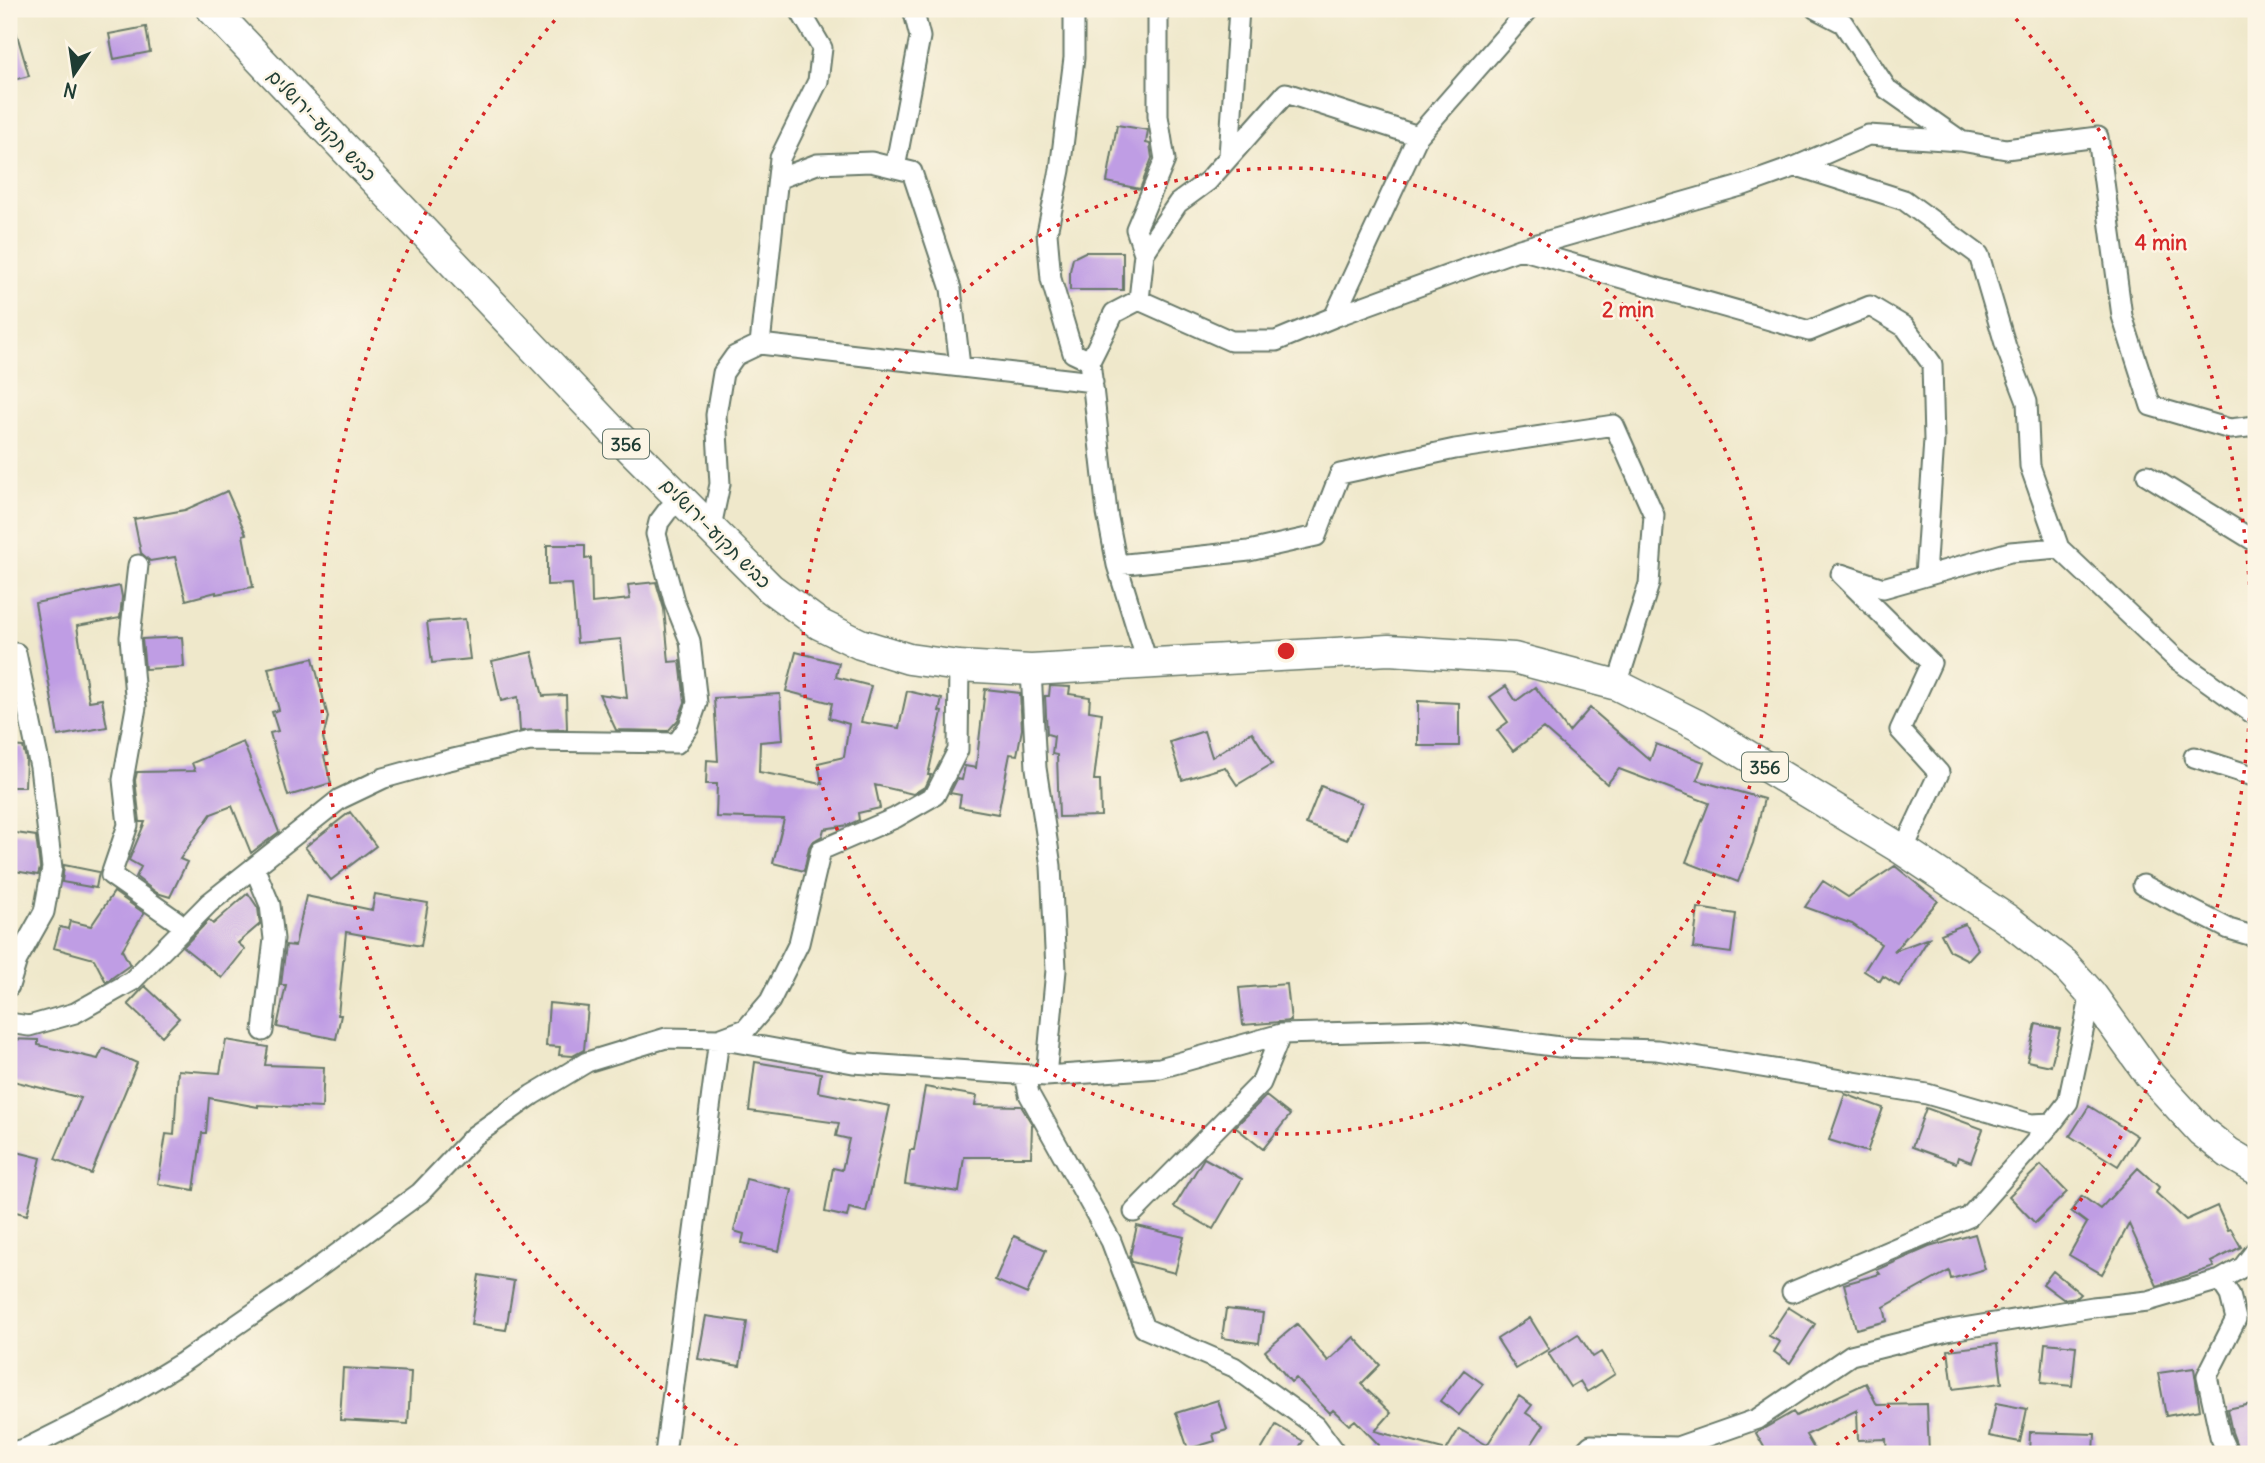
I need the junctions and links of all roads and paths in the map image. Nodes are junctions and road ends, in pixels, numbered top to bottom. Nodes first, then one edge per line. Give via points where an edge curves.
1 (212, 9) edge
2 (799, 9) edge
3 (913, 9) edge
4 (1074, 9) edge
5 (1158, 9) edge
6 (1239, 9) edge
7 (1529, 9) edge
8 (1816, 9) edge
9 (1418, 136) junction
10 (1961, 141) junction
11 (1229, 156) junction
12 (1797, 166) junction
13 (895, 168) junction
14 (778, 179) junction
15 (1520, 249) junction
16 (1144, 253) junction
17 (1139, 300) junction
18 (1334, 317) junction
19 (760, 344) junction
20 (1090, 361) junction
21 (960, 366) junction
22 (1093, 382) junction
23 (2256, 426) edge
24 (2147, 475) dead end
25 (682, 499) junction
26 (711, 527) junction
27 (2256, 542) edge
28 (2060, 548) junction
29 (138, 565) dead end
30 (1117, 565) junction
31 (1925, 576) junction
32 (16, 653) dead end
33 (1148, 665) junction
34 (959, 666) junction
35 (1031, 670) junction
36 (1617, 685) junction
37 (2256, 716) edge
38 (2194, 757) dead end
39 (2256, 777) edge
40 (1903, 850) junction
41 (254, 867) junction
42 (2143, 885) dead end
43 (185, 927) junction
44 (2256, 937) edge
45 (9, 986) edge
46 (2091, 994) junction
47 (9, 1023) edge
48 (263, 1031) dead end
49 (1280, 1034) junction
50 (719, 1039) junction
51 (1025, 1075) junction
52 (1046, 1076) junction
53 (2052, 1123) junction
54 (2256, 1169) edge
55 (1134, 1212) dead end
56 (2256, 1250) edge
57 (2220, 1280) junction
58 (1792, 1292) dead end
59 (9, 1453) edge
60 (665, 1454) edge
61 (1334, 1454) edge
62 (1582, 1454) edge
63 (2228, 1454) edge

1 - 25 main road, כביש תקוע–ירושלים / 356
2 - 14 street via 822,48 818,81 780,158
3 - 13 street via 920,37
4 - 20 street via 1071,83 1047,233 1051,279 1073,353
5 - 16 street via 1158,116 1165,160 1136,229
6 - 11 street
7 - 9 street
8 - 10 street via 1843,23 1887,89
9 - 11 street via 1286,93
9 - 18 street
10 - 12 street via 1868,135
10 - 23 street via 2006,149 2098,136 2122,316 2151,406 2230,429
11 - 16 street via 1208,181 1178,203
12 - 15 street
12 - 28 street via 1904,200 1979,255 2027,402 2029,466
13 - 14 street via 871,162 817,164
13 - 21 street via 912,172 951,289
14 - 19 street
15 - 18 street
15 - 31 street via 1809,331 1870,306 1905,327 1932,364 1934,440
16 - 17 street
17 - 18 street via 1231,341 1276,341
17 - 20 street via 1114,313
19 - 21 street
19 - 26 street via 735,356 723,373 716,415 720,484
20 - 22 street
21 - 22 street
22 - 30 street
24 - 27 street
25 - 26 main road, כביש תקוע–ירושלים / 356
25 - 41 street via 659,522 656,534 690,641 697,703 677,743 530,741 384,778 340,799
26 - 34 main road, כביש תקוע–ירושלים / 356 via 770,588 819,624 909,659
28 - 31 street via 2010,552
28 - 37 street via 2175,658
29 - 43 street via 130,637 136,707 123,780 128,825 111,875
30 - 33 street
30 - 36 street via 1249,551 1316,536 1340,474 1455,449 1614,425 1654,515 1650,584
31 - 40 street via 1882,588 1841,574 1931,663 1900,730 1939,773
32 - 45 street via 40,767 52,868 44,912 17,960
33 - 35 main road, כביש תקוע–ירושלים / 356
33 - 36 main road, 356 via 1389,650 1514,658
34 - 35 main road, כביש תקוע–ירושלים / 356
34 - 50 street via 958,750 935,795 821,850 799,943 770,1001 746,1028
35 - 52 street via 1036,768 1051,866 1056,970
36 - 40 main road, 356 via 1697,725
38 - 39 street
40 - 46 main road, 356 via 2008,920 2064,964
41 - 43 street
41 - 48 street via 270,905 274,939
42 - 44 street via 2229,929
43 - 47 street via 132,981 75,1013 29,1026
46 - 53 street via 2068,1102
46 - 54 main road, 356 via 2149,1074 2201,1131
49 - 52 street via 1160,1068
49 - 53 street via 1432,1030 1560,1047 1657,1050 1927,1094 2031,1124
49 - 55 street via 1261,1083
50 - 51 street via 853,1063
50 - 59 street via 667,1038 587,1062 474,1136 420,1193 183,1362 109,1407
50 - 60 street
51 - 52 street
51 - 61 street via 1029,1094 1111,1241 1144,1328 1234,1367 1316,1426
53 - 58 street via 1969,1217
56 - 57 street via 2243,1267
57 - 62 street via 2148,1301 1951,1331 1851,1355 1757,1419 1677,1447 1591,1446
57 - 63 street via 2230,1295 2236,1319 2207,1376

